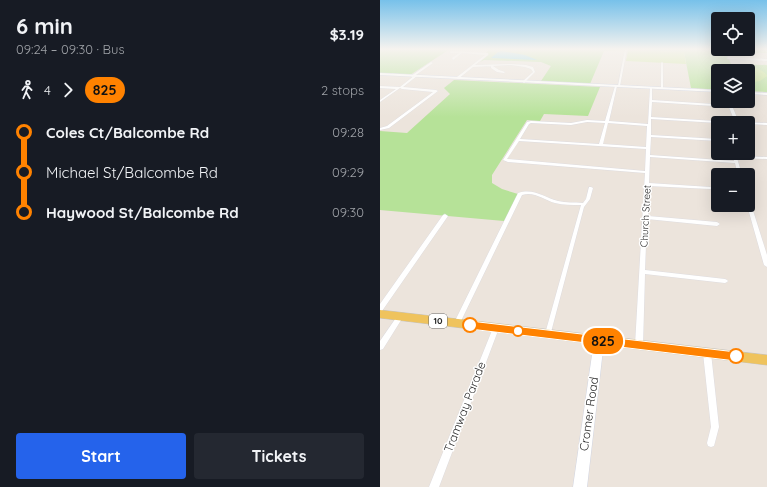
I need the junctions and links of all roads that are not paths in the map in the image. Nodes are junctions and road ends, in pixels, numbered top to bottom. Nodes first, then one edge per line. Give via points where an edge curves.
1 (420, 72) edge
2 (465, 72) edge
3 (534, 72) edge
4 (621, 72) edge
5 (662, 72) edge
6 (380, 74) edge
7 (414, 76) junction
8 (458, 78) junction
9 (524, 82) junction
10 (618, 86) junction
11 (380, 87) edge
12 (400, 88) junction
13 (651, 88) junction
14 (662, 88) junction
15 (711, 91) edge
16 (755, 93) edge
17 (766, 94) edge
18 (380, 101) edge
19 (651, 101) junction
20 (711, 105) edge
21 (650, 118) junction
22 (607, 122) junction
23 (711, 122) edge
24 (755, 124) edge
25 (767, 124) edge
26 (649, 125) junction
27 (382, 129) edge
28 (649, 136) junction
29 (518, 140) junction
30 (711, 140) edge
31 (601, 145) junction
32 (648, 148) junction
33 (648, 156) junction
34 (755, 157) edge
35 (767, 158) edge
36 (736, 162) joint
37 (738, 168) edge
38 (647, 172) junction
39 (646, 184) junction
40 (591, 188) dead end
41 (710, 188) dead end
42 (582, 204) junction
43 (751, 212) edge
44 (445, 216) dead end
45 (645, 218) junction
46 (717, 224) dead end
47 (767, 265) edge
48 (642, 272) junction
49 (725, 281) dead end
50 (380, 308) edge
51 (380, 314) edge
52 (400, 317) junction
53 (457, 323) junction
54 (496, 328) junction
55 (548, 334) junction
56 (599, 340) junction
57 (639, 345) junction
58 (380, 348) edge
59 (707, 353) junction
60 (767, 360) edge
61 (711, 442) dead end
62 (434, 487) edge
63 (580, 487) edge

1 - 7 street
2 - 8 street
3 - 9 street
4 - 10 street
5 - 14 street
6 - 7 street
7 - 8 street
7 - 12 street
8 - 9 street
9 - 10 street
10 - 13 street
10 - 22 street
11 - 12 street
12 - 18 street
12 - 27 street via 436,90
13 - 14 street
13 - 19 street, Church Street
14 - 15 street
16 - 17 street
19 - 20 street
19 - 21 street, Church Street
21 - 23 street
21 - 26 street, Church Street
22 - 26 street
22 - 29 street via 528,123
22 - 31 street
24 - 25 street
26 - 28 street, Church Street
28 - 30 street
28 - 32 street, Church Street
29 - 31 street
29 - 38 street via 505,160
31 - 32 street
32 - 33 street, Church Street
33 - 36 street
33 - 38 street, Church Street
34 - 35 street
36 - 37 street
38 - 39 street, Church Street
39 - 41 street
39 - 45 street, Church Street
40 - 42 street via 588,199
42 - 53 street via 558,202 530,192 520,194
42 - 55 street
43 - 47 street
44 - 50 street
45 - 46 street
45 - 48 street, Church Street
48 - 49 street
48 - 57 street, Church Street
51 - 52 main road, 10
52 - 53 main road, 10
52 - 58 street
53 - 54 main road, 10
54 - 55 main road, 10
54 - 62 street, Tramway Parade
55 - 56 main road, 10
56 - 57 main road, 10
56 - 63 street, Cromer Road
57 - 59 main road, 10
59 - 60 main road, 10
59 - 61 street via 715,427

